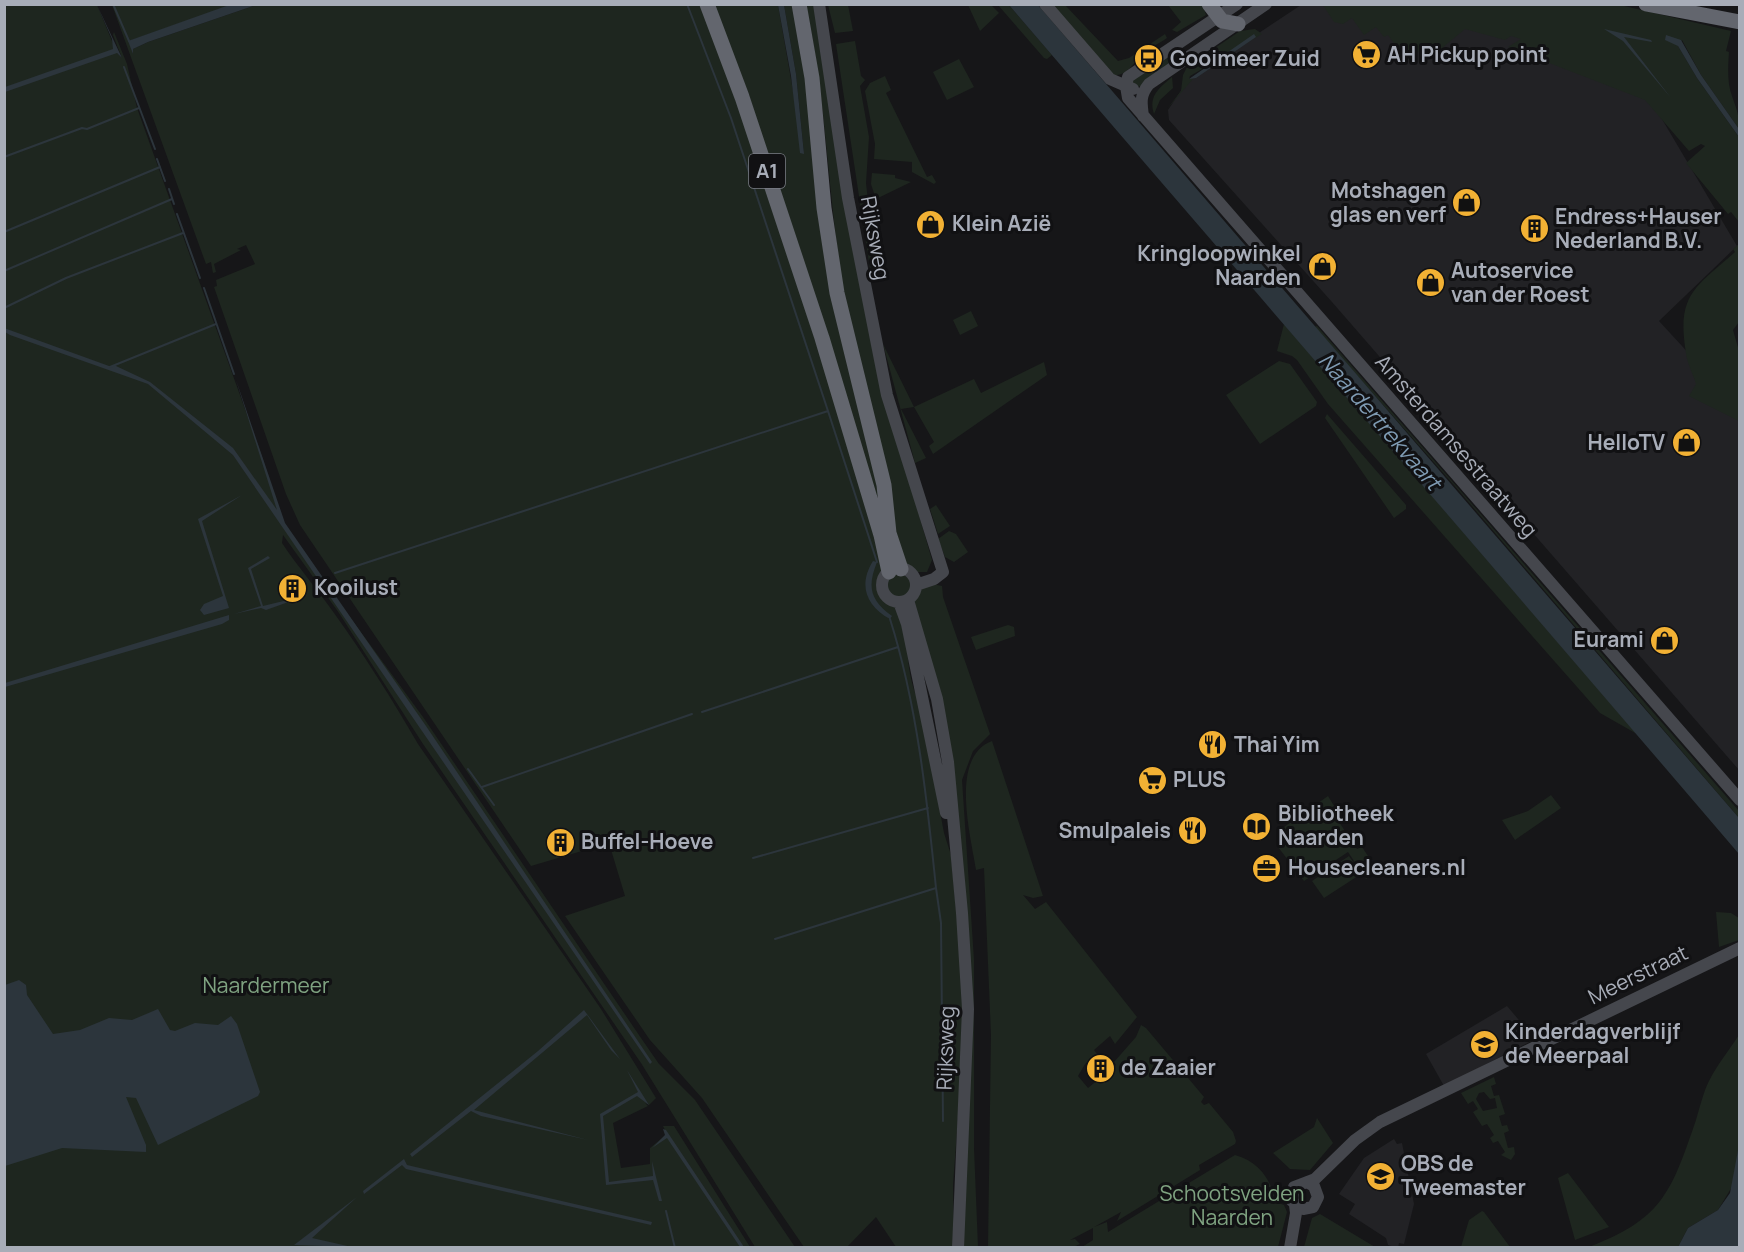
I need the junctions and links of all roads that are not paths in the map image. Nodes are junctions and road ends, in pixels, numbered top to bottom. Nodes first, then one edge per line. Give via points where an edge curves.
1 (707, 4) edge
2 (800, 4) edge
3 (819, 4) edge
4 (1045, 4) edge
5 (1209, 4) edge
6 (1238, 4) edge
7 (1266, 4) edge
8 (1646, 4) edge
9 (1685, 4) edge
10 (1218, 17) junction
11 (1740, 21) edge
12 (1238, 24) junction
13 (1178, 44) junction
14 (1188, 58) junction
15 (1126, 87) junction
16 (1143, 92) junction
17 (1144, 117) junction
18 (905, 576) junction
19 (904, 601) junction
20 (1740, 800) edge
21 (1740, 948) edge
22 (1392, 1118) junction
23 (1307, 1182) junction
24 (1318, 1193) junction
25 (1295, 1205) junction
26 (1309, 1208) junction
27 (1292, 1241) edge
28 (958, 1248) edge

1 - 18 highway, A1 via 822,338 882,535
2 - 18 highway via 837,293 884,485 889,533
3 - 18 street, Rijksweg via 864,290 887,395 943,572
4 - 15 street via 1110,79
5 - 10 highway
6 - 10 street
7 - 12 street
8 - 11 highway
9 - 11 highway
10 - 12 highway
10 - 13 street
12 - 14 street
13 - 14 street
13 - 15 street via 1128,77
14 - 16 street
15 - 16 street
15 - 17 street, Amsterdamsestraatweg via 1128,98
16 - 17 street
17 - 20 street, Amsterdamsestraatweg
18 - 19 street
18 - 19 street, Rijksweg via 883,581 888,598
19 - 28 street, Rijksweg via 955,849 962,913 968,1009
21 - 22 street, Meerstraat
22 - 23 street, Meerstraat via 1366,1131
22 - 24 street, Meerstraat via 1353,1149 1322,1181
23 - 24 street
23 - 25 street via 1294,1187 1291,1196
24 - 26 street via 1316,1204
25 - 26 street
25 - 27 street
26 - 27 street

